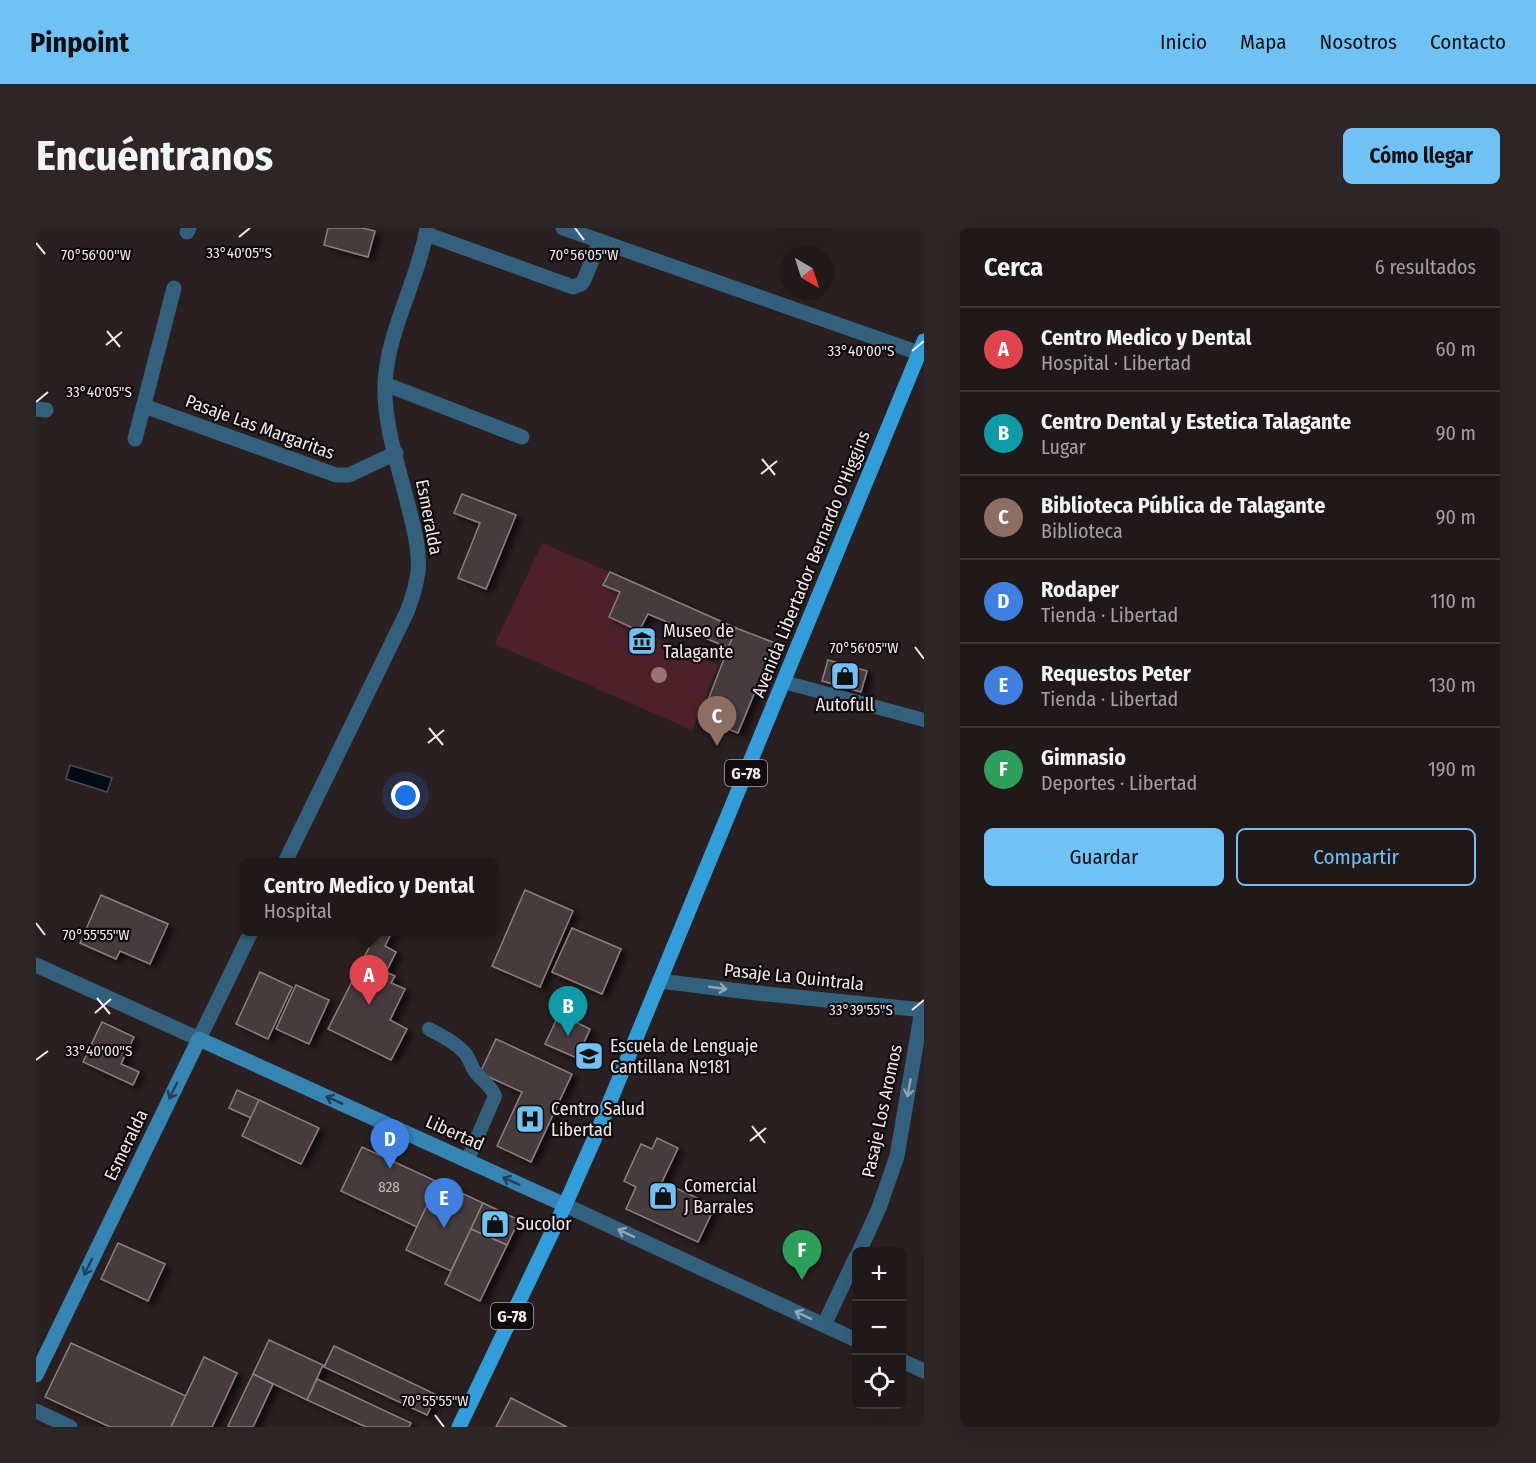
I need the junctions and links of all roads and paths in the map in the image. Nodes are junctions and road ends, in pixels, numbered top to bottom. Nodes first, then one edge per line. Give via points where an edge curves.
1 (563, 228) edge
2 (426, 231) edge
3 (600, 241) junction
4 (174, 288) dead end
5 (922, 347) edge
6 (385, 384) junction
7 (144, 406) junction
8 (522, 437) dead end
9 (135, 439) dead end
10 (396, 453) junction
11 (784, 682) junction
12 (924, 720) edge
13 (287, 858) edge
14 (249, 936) edge
15 (36, 964) edge
16 (660, 981) junction
17 (923, 1010) edge
18 (429, 1029) dead end
19 (199, 1039) junction
20 (467, 1161) junction
21 (565, 1205) junction
22 (861, 1247) edge
23 (852, 1266) edge
24 (824, 1325) junction
25 (852, 1338) edge
26 (906, 1363) edge
27 (924, 1371) edge
28 (36, 1375) edge
29 (36, 1411) edge
30 (70, 1427) edge
31 (459, 1427) edge

1 - 3 street
2 - 3 street via 573,287 584,280
2 - 6 street, Esmeralda via 391,346
3 - 5 street
4 - 7 street
5 - 11 main road, Avenida Libertador Bernardo O'Higgins / G-78
6 - 8 street
6 - 10 street, Esmeralda via 386,411
7 - 9 street
7 - 10 street, Pasaje Las Margaritas via 336,475 349,475
10 - 13 street, Esmeralda via 417,549 416,588
11 - 12 lane
11 - 16 main road, Avenida Libertador Bernardo O'Higgins / G-78
14 - 19 street, Esmeralda
15 - 19 street, Libertad
16 -> 17 street, Pasaje La Quintrala
16 - 21 main road, Avenida Libertador Bernardo O'Higgins / G-78
17 -> 22 street, Pasaje Los Aromos via 897,1156
18 - 20 lane via 454,1042 482,1081 492,1087 495,1096
20 -> 19 main road, Libertad
19 -> 28 main road, Esmeralda
21 -> 20 main road, Libertad
24 -> 21 street, Libertad
21 - 31 main road, Avenida Libertador Bernardo O'Higgins / G-78
23 - 24 street
24 - 25 street, Libertad
26 - 27 street
29 - 30 street

